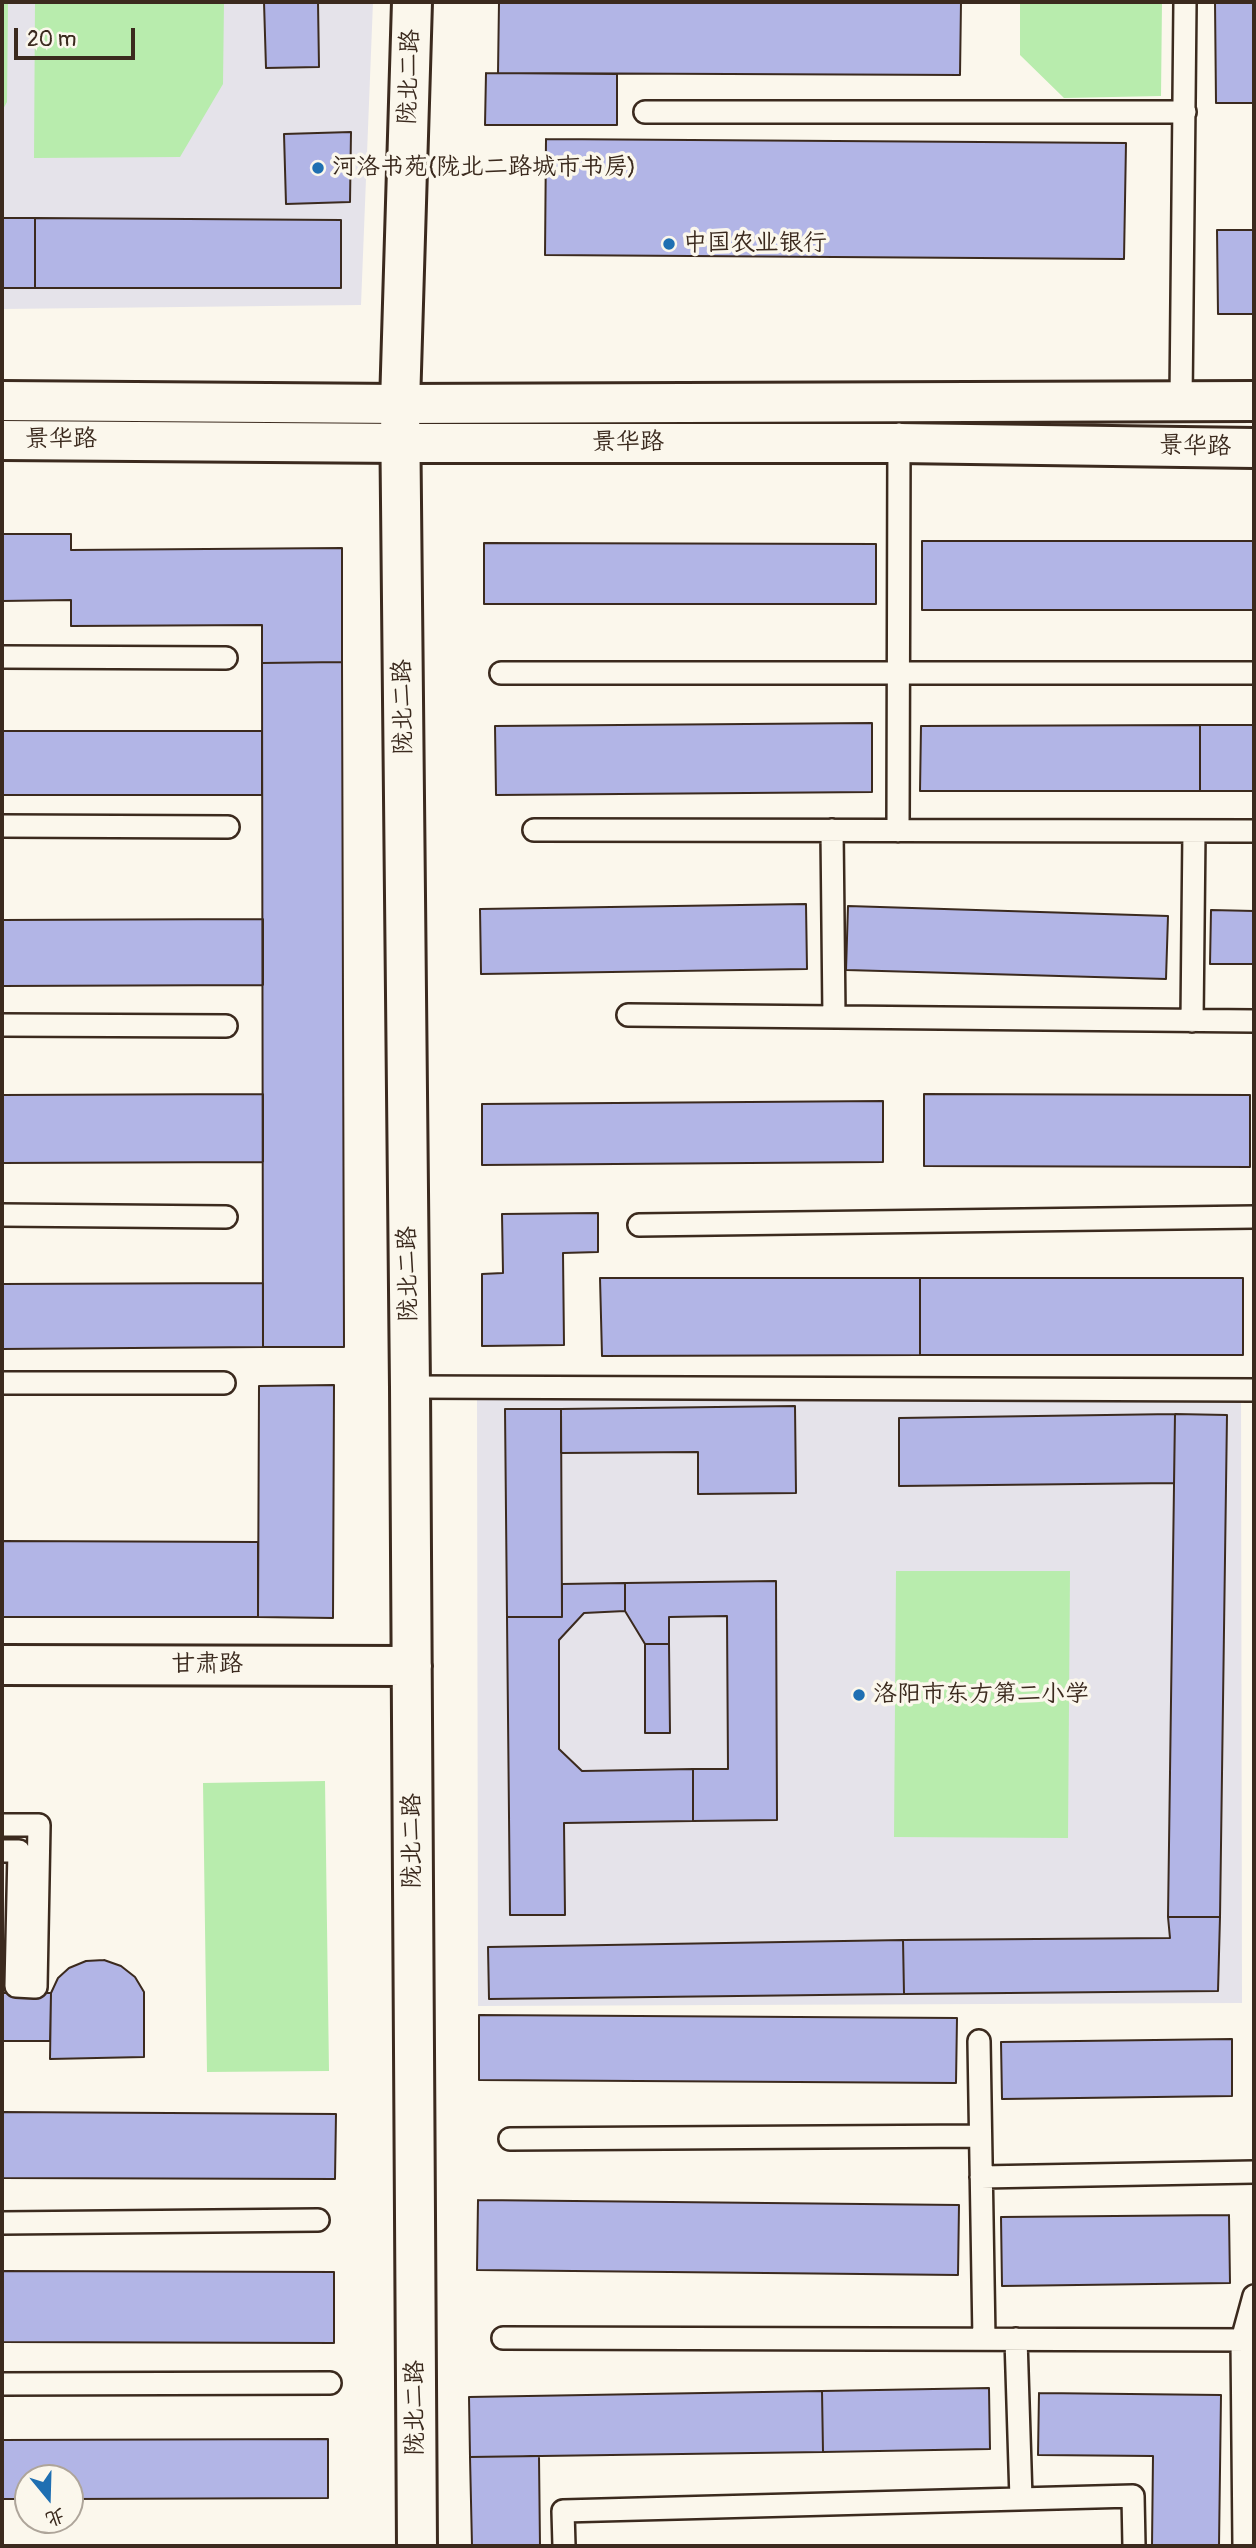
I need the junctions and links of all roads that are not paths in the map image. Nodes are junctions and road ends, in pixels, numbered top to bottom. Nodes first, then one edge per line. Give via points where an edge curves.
1 (412, 2) edge
2 (1185, 2) edge
3 (645, 112) dead end
4 (1185, 112) junction
5 (2, 401) edge
6 (1181, 401) junction
7 (1254, 401) edge
8 (400, 404) junction
9 (900, 404) junction
10 (2, 440) edge
11 (402, 443) junction
12 (899, 443) junction
13 (1254, 448) edge
14 (2, 657) edge
15 (226, 658) dead end
16 (501, 673) dead end
17 (899, 673) junction
18 (1254, 673) edge
19 (2, 826) edge
20 (228, 827) dead end
21 (534, 830) dead end
22 (832, 830) junction
23 (898, 831) junction
24 (1194, 831) junction
25 (1254, 831) edge
26 (628, 1015) dead end
27 (834, 1017) junction
28 (1192, 1021) junction
29 (1254, 1021) edge
30 (2, 1025) edge
31 (226, 1026) dead end
32 (2, 1215) edge
33 (226, 1217) dead end
34 (1254, 1217) edge
35 (639, 1225) dead end
36 (2, 1383) edge
37 (224, 1383) dead end
38 (410, 1387) junction
39 (1254, 1391) edge
40 (2, 1665) edge
41 (412, 1666) junction
42 (2, 1825) edge
43 (2, 1851) edge
44 (979, 2041) dead end
45 (981, 2136) junction
46 (510, 2139) dead end
47 (1254, 2172) edge
48 (981, 2177) junction
49 (318, 2220) dead end
50 (2, 2223) edge
51 (1254, 2296) edge
52 (503, 2338) dead end
53 (984, 2339) junction
54 (1016, 2339) junction
55 (1248, 2340) edge
56 (330, 2383) dead end
57 (2, 2384) edge
58 (1249, 2488) edge
59 (1020, 2499) junction
60 (417, 2546) edge
61 (564, 2546) edge
62 (1134, 2546) edge
63 (1244, 2546) edge

1 - 8 street, 陇北二路
2 - 4 lane
3 - 4 lane
4 - 6 lane
5 - 8 street, 景华路
6 - 7 street, 景华路
6 - 9 street, 景华路
8 - 9 street, 景华路
8 - 11 street, 陇北二路
9 - 12 lane
10 - 11 street, 景华路
11 - 12 street, 景华路
11 - 38 street, 陇北二路
12 - 13 street, 景华路
12 - 17 lane
14 - 15 lane
16 - 17 lane
17 - 18 lane
17 - 23 lane
19 - 20 lane
21 - 22 lane
22 - 23 lane
22 - 27 lane
23 - 24 lane
24 - 25 lane
24 - 28 lane
26 - 27 lane
27 - 28 lane
28 - 29 lane
30 - 31 lane
32 - 33 lane
34 - 35 lane
36 - 37 lane
38 - 39 lane
38 - 41 street, 陇北二路
40 - 41 street, 甘肃路
41 - 60 street, 陇北二路
42 - 43 lane via 39,1825 35,1987 16,1986 19,1851
44 - 45 lane
45 - 46 lane
45 - 48 lane
47 - 48 lane
48 - 53 lane
49 - 50 lane
51 - 55 lane
52 - 53 lane
53 - 54 lane
54 - 55 lane
54 - 59 lane
55 - 58 lane
56 - 57 lane
58 - 63 lane
59 - 61 lane via 563,2511
59 - 62 lane via 1133,2496

